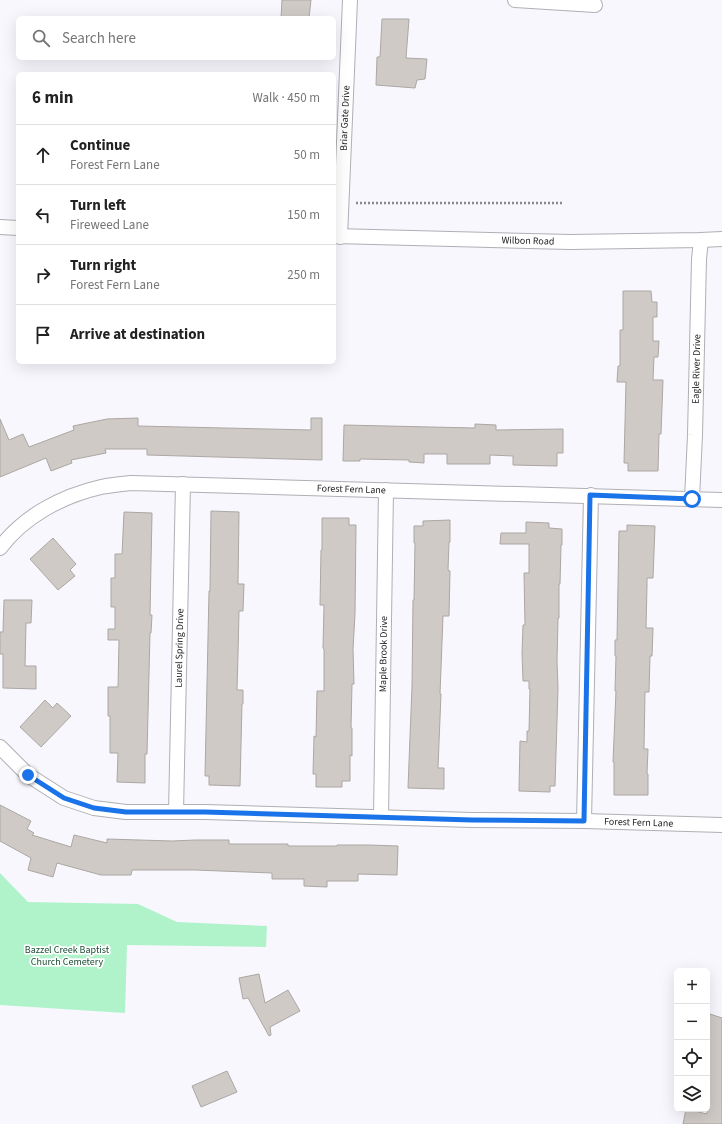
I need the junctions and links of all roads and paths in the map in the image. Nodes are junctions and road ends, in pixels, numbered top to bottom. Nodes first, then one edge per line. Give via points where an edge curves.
1 (350, 0) edge
2 (515, 0) edge
3 (595, 5) dead end
4 (355, 203) dead end
5 (563, 203) dead end
6 (0, 228) edge
7 (16, 228) edge
8 (337, 237) edge
9 (722, 239) edge
10 (701, 240) junction
11 (184, 484) junction
12 (386, 490) junction
13 (590, 495) junction
14 (692, 499) junction
15 (722, 500) edge
16 (0, 548) edge
17 (0, 747) edge
18 (176, 812) junction
19 (381, 817) junction
20 (584, 821) junction
21 (722, 825) edge

1 - 8 street, Briar Gate Drive
2 - 3 street
4 - 5 path
6 - 7 street
8 - 10 street, Wilbon Road via 570,242
9 - 10 street, Wilbon Road
10 - 14 street, Eagle River Drive
11 - 12 street, Forest Fern Lane
11 - 16 street, Forest Fern Lane via 131,483 101,487 72,495 22,524
11 - 18 street, Laurel Spring Drive
12 - 13 street, Forest Fern Lane
12 - 19 street, Maple Brook Drive
13 - 14 street, Forest Fern Lane
13 - 20 street
14 - 15 street, Forest Fern Lane
17 - 18 street, Forest Fern Lane via 28,775 64,798 94,808 126,812
18 - 19 street, Forest Fern Lane
19 - 20 street, Forest Fern Lane
20 - 21 street, Forest Fern Lane

